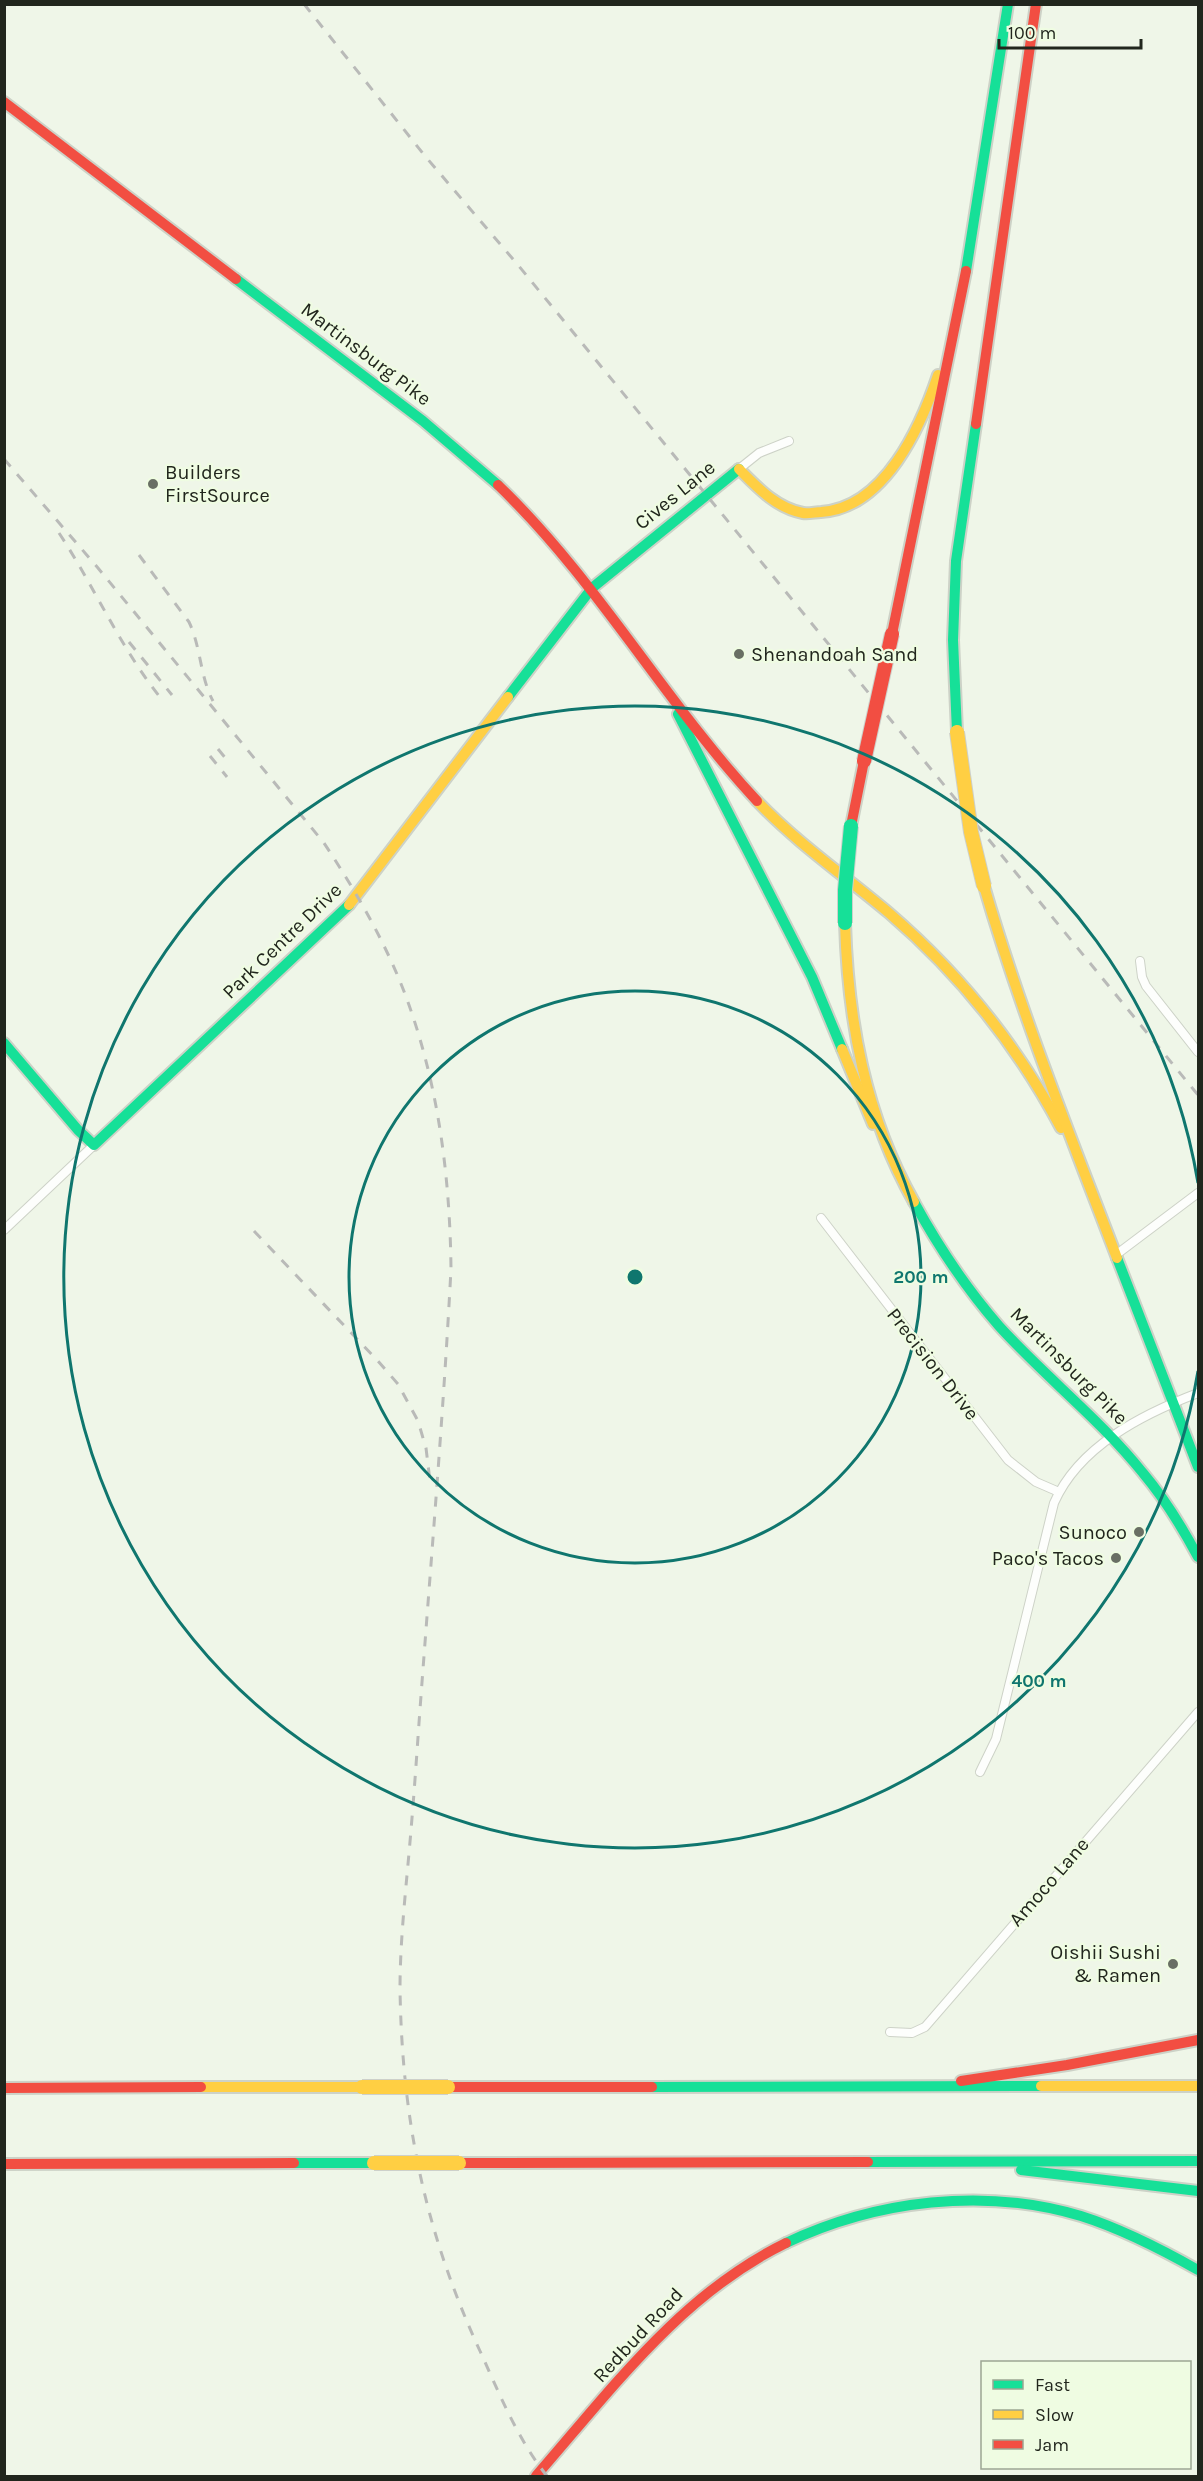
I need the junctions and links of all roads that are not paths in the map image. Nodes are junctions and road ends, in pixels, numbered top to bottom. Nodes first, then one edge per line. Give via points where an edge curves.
1 (1008, 4) edge
2 (1036, 4) edge
3 (1002, 49) junction
4 (4, 102) edge
5 (789, 441) dead end
6 (739, 469) junction
7 (592, 588) junction
8 (660, 682) junction
9 (1140, 962) dead end
10 (4, 1043) edge
11 (1198, 1052) edge
12 (94, 1145) junction
13 (1092, 1191) junction
14 (1198, 1193) edge
15 (912, 1203) junction
16 (821, 1218) dead end
17 (4, 1230) edge
18 (1117, 1254) junction
19 (1198, 1392) edge
20 (1175, 1402) junction
21 (1112, 1436) junction
22 (1198, 1467) edge
23 (1059, 1492) junction
24 (1198, 1557) edge
25 (1198, 1712) edge
26 (980, 1772) dead end
27 (890, 2032) dead end
28 (1198, 2040) edge
29 (1198, 2086) edge
30 (928, 2087) junction
31 (4, 2088) edge
32 (1198, 2161) edge
33 (933, 2163) junction
34 (4, 2164) edge
35 (1198, 2191) edge
36 (1198, 2270) edge
37 (536, 2476) edge

1 - 3 main road
2 - 13 main road, bridge via 956,561 953,640 957,732 967,809 984,886 1023,1010
3 - 6 main road via 940,368 928,406 907,445 864,496 843,509 829,512 784,509 763,496
3 - 15 main road, bridge via 967,269 851,826 845,890 852,1019 860,1059 885,1142
4 - 7 main road, Martinsburg Pike via 439,435 514,500
5 - 6 street, Cives Lane via 759,453
6 - 7 main road, Cives Lane
7 - 8 main road, Martinsburg Pike
7 - 12 main road, Park Centre Drive via 343,912
8 - 13 main road via 765,809 914,935 980,1004 1034,1077
8 - 15 main road via 812,977 892,1168
9 - 11 street via 1146,986
10 - 12 main road
12 - 17 street, Park Centre Drive
13 - 18 main road
14 - 18 street
15 - 21 main road, Martinsburg Pike via 977,1300 1027,1355
16 - 23 street, Precision Drive via 1008,1460 1036,1482
18 - 20 main road
19 - 20 street
20 - 21 street
20 - 22 main road
21 - 23 street via 1072,1473
21 - 24 main road, Martinsburg Pike via 1156,1488
23 - 26 street via 996,1739
25 - 27 street, Amoco Lane via 925,2027 912,2033
28 - 30 main road
29 - 30 main road
30 - 31 main road, bridge
32 - 33 main road
33 - 34 main road, bridge
33 - 35 main road via 1039,2171
36 - 37 main road, Redbud Road via 1107,2225 1025,2204 935,2201 844,2219 771,2249 687,2308

